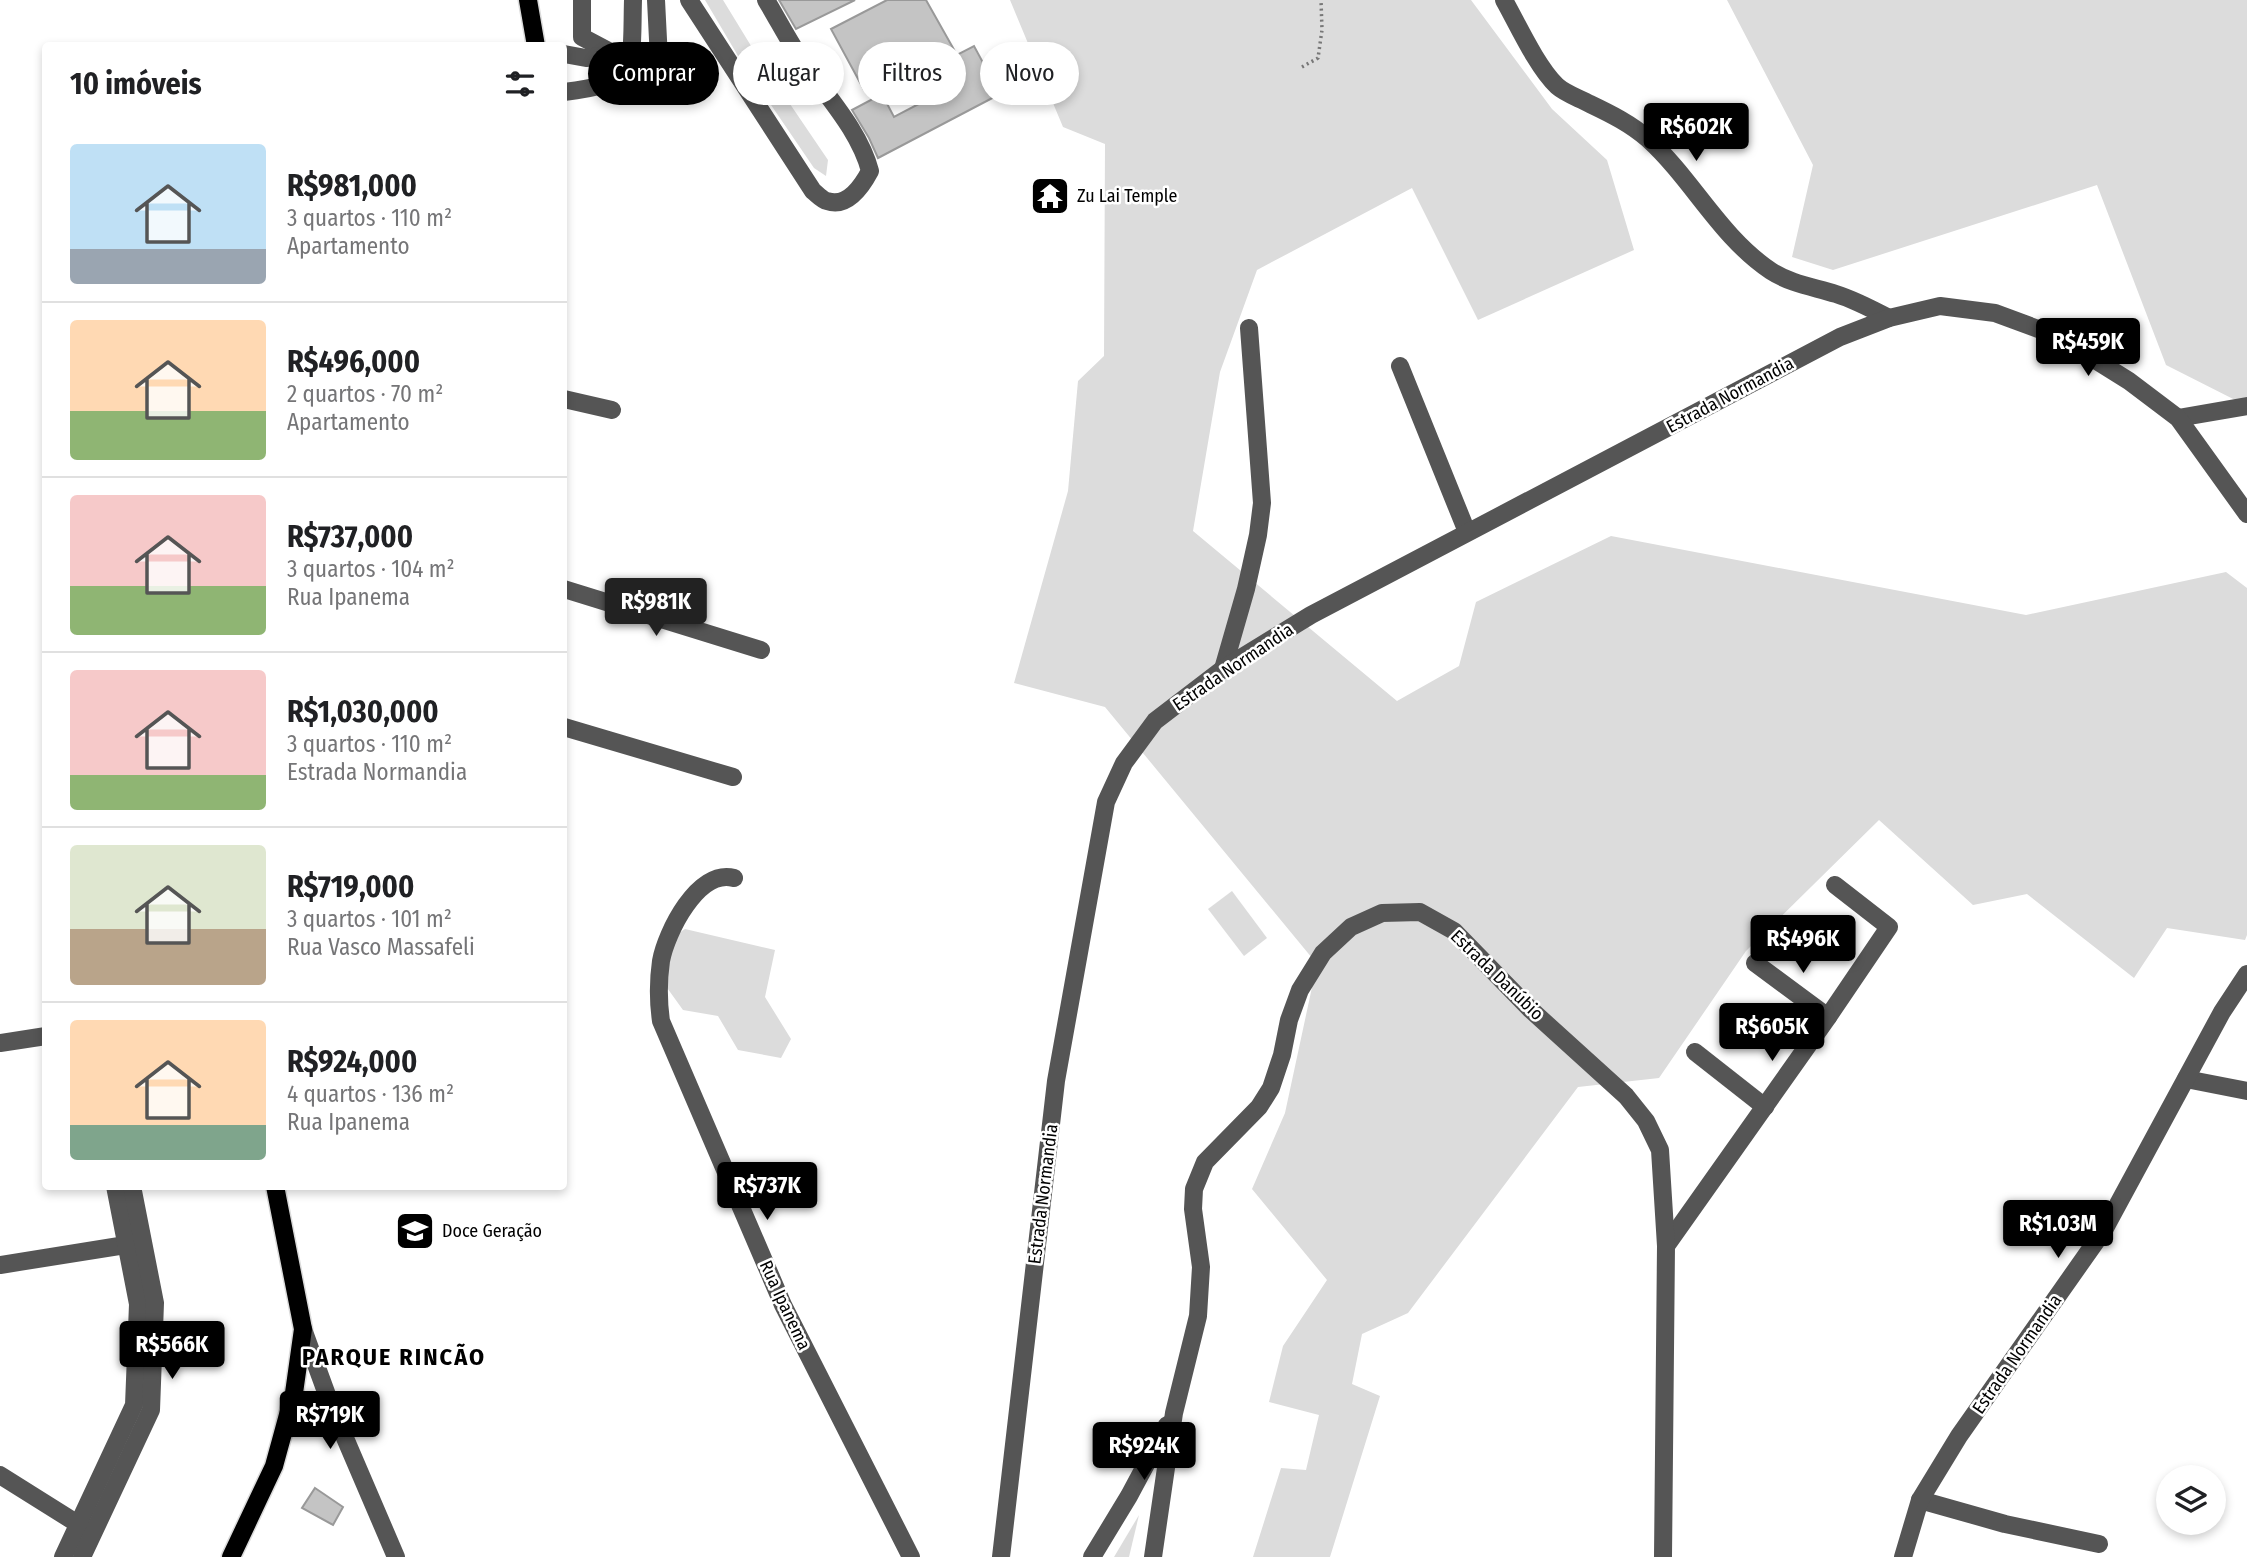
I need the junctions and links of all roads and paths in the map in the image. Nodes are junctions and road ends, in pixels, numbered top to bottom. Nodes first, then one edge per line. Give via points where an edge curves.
1 (528, 0) edge
2 (582, 0) edge
3 (633, 0) edge
4 (656, 0) edge
5 (689, 0) edge
6 (766, 0) edge
7 (1321, 0) edge
8 (1504, 0) edge
9 (535, 42) edge
10 (595, 42) edge
11 (626, 42) edge
12 (658, 42) edge
13 (567, 55) edge
14 (588, 58) edge
15 (1302, 67) dead end
16 (588, 88) edge
17 (567, 92) edge
18 (1889, 318) junction
19 (1249, 328) dead end
20 (1401, 366) dead end
21 (567, 400) edge
22 (2247, 406) edge
23 (612, 410) dead end
24 (2178, 418) junction
25 (2247, 514) edge
26 (1467, 532) junction
27 (567, 590) edge
28 (761, 650) dead end
29 (1223, 669) junction
30 (567, 728) edge
31 (733, 777) dead end
32 (734, 878) dead end
33 (1835, 885) dead end
34 (1755, 964) dead end
35 (2247, 974) edge
36 (1828, 1017) junction
37 (42, 1037) edge
38 (0, 1043) edge
39 (1695, 1052) dead end
40 (2186, 1079) junction
41 (2247, 1091) edge
42 (1765, 1107) junction
43 (116, 1190) edge
44 (132, 1190) edge
45 (276, 1190) edge
46 (135, 1243) junction
47 (1666, 1246) junction
48 (0, 1265) edge
49 (303, 1329) junction
50 (1174, 1413) junction
51 (0, 1475) edge
52 (1920, 1500) junction
53 (85, 1529) junction
54 (2099, 1544) dead end
55 (63, 1557) edge
56 (82, 1557) edge
57 (232, 1557) edge
58 (397, 1557) edge
59 (911, 1557) edge
60 (1001, 1557) edge
61 (1092, 1557) edge
62 (1153, 1557) edge
63 (1663, 1557) edge
64 (1903, 1557) edge

1 - 9 main road
2 - 10 street via 582,37
3 - 11 street
4 - 12 street
5 - 6 street via 813,191 827,201 850,197 870,171 867,158
7 - 15 path via 1318,58
8 - 18 street via 1558,87 1620,118 1647,138 1710,214 1772,272
13 - 14 street
16 - 17 street
18 - 24 street, Estrada Normandia via 1940,306 1995,313 2057,336
18 - 26 street, Estrada Normandia via 1840,337
19 - 29 street via 1262,503 1246,589
20 - 26 street
21 - 23 street
22 - 24 street
24 - 25 street, Estrada Normandia
26 - 29 street, Estrada Normandia via 1311,615
27 - 28 street
29 - 60 street, Estrada Normandia via 1155,721 1124,763 1106,802 1056,1080
30 - 31 street
32 - 59 street, Rua Ipanema via 727,876 704,885 668,935 657,993 661,1021 783,1305
33 - 36 street via 1889,927
34 - 36 street
35 - 40 street, Estrada Normandia
36 - 42 street
37 - 38 street
39 - 42 street
40 - 41 street
40 - 52 street, Estrada Normandia via 2104,1230 1959,1436
42 - 47 street
43 - 46 street
44 - 46 street
45 - 49 main road
46 - 48 street
46 - 53 street via 134,1405
47 - 50 street, Estrada Danúbio via 1660,1150 1646,1121 1626,1096 1530,1009 1454,931 1420,912 1382,913 1350,927 1316,962 1289,1020 1283,1055 1270,1088 1259,1107 1205,1161 1194,1189 1193,1209 1201,1267 1198,1316
47 - 63 street, Estrada Danúbio
49 - 57 main road via 294,1393 274,1466
49 - 58 street
50 - 61 street
50 - 62 street, Estrada Danúbio
51 - 53 street
52 - 54 street
52 - 64 street, Estrada Normandia
53 - 55 street
53 - 56 street

